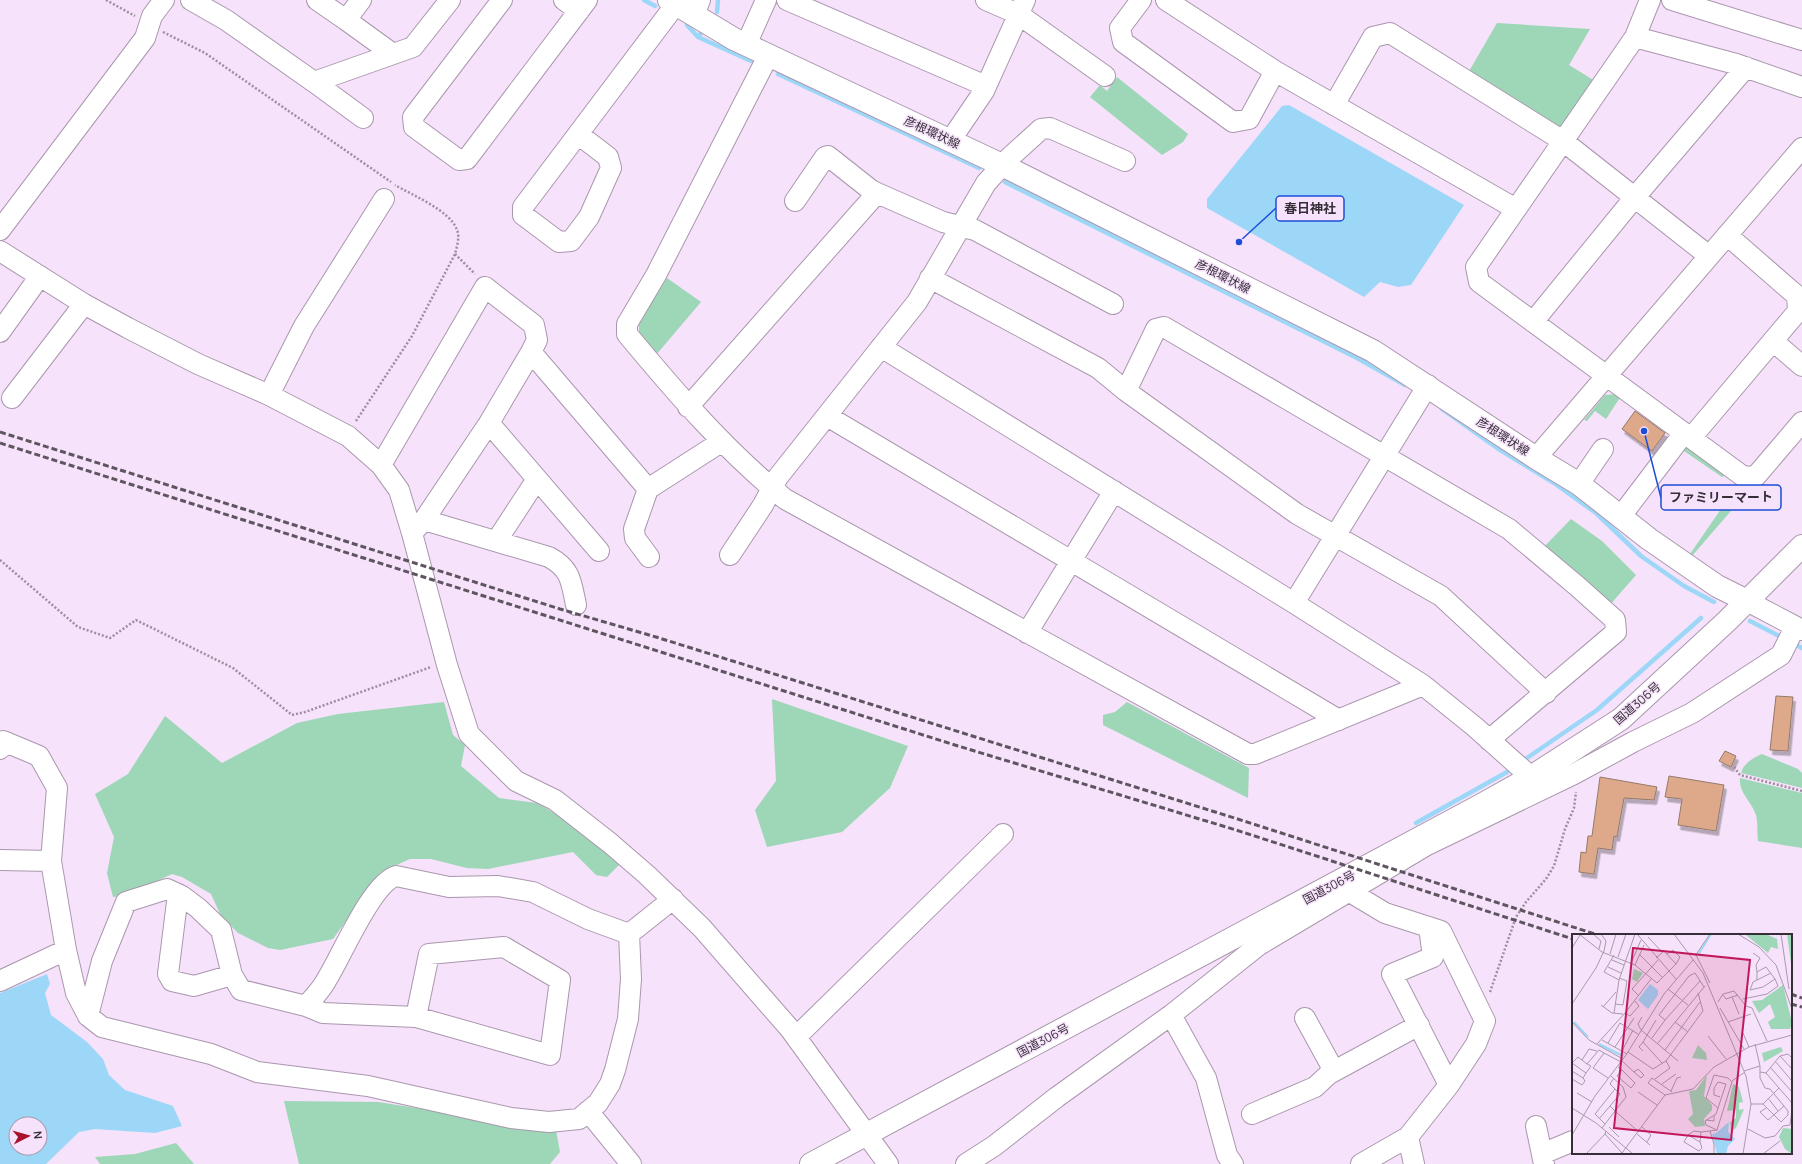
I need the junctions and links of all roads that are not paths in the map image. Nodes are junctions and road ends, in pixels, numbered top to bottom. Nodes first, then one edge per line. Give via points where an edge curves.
1 (164, 0) edge
2 (191, 0) edge
3 (317, 0) edge
4 (361, 0) edge
5 (450, 0) edge
6 (502, 0) edge
7 (766, 0) edge
8 (788, 0) edge
9 (986, 0) edge
10 (1141, 0) edge
11 (1166, 0) edge
12 (1650, 0) edge
13 (1672, 0) edge
14 (577, 4) edge
15 (1022, 7) edge
16 (689, 8) edge
17 (346, 20) junction
18 (1635, 37) junction
19 (1802, 40) edge
20 (740, 42) junction
21 (393, 54) junction
22 (768, 56) junction
23 (1746, 67) junction
24 (1275, 71) junction
25 (1105, 76) dead end
26 (314, 82) junction
27 (986, 86) junction
28 (1802, 87) edge
29 (1334, 105) junction
30 (363, 118) dead end
31 (578, 134) junction
32 (950, 141) junction
33 (1563, 141) junction
34 (1802, 148) edge
35 (1125, 161) dead end
36 (1002, 165) junction
37 (877, 193) junction
38 (1635, 197) junction
39 (384, 199) dead end
40 (794, 201) dead end
41 (1516, 209) junction
42 (959, 226) junction
43 (0, 230) edge
44 (1727, 235) junction
45 (0, 251) edge
46 (1708, 256) junction
47 (38, 273) junction
48 (930, 278) junction
49 (1796, 283) edge
50 (84, 304) junction
51 (1112, 304) dead end
52 (1533, 322) junction
53 (0, 332) edge
54 (1773, 341) junction
55 (882, 348) junction
56 (531, 352) junction
57 (1802, 366) edge
58 (1606, 376) junction
59 (1428, 385) junction
60 (1126, 390) junction
61 (269, 395) junction
62 (12, 398) dead end
63 (688, 407) junction
64 (827, 416) junction
65 (1802, 422) edge
66 (489, 423) junction
67 (1687, 435) junction
68 (721, 442) junction
69 (1603, 449) dead end
70 (1384, 456) junction
71 (1536, 458) junction
72 (381, 465) junction
73 (537, 479) junction
74 (1579, 484) junction
75 (772, 488) junction
76 (648, 489) junction
77 (1114, 491) junction
78 (1621, 516) junction
79 (418, 526) junction
80 (501, 534) dead end
81 (1335, 537) junction
82 (1802, 546) edge
83 (599, 552) dead end
84 (730, 555) dead end
85 (649, 557) dead end
86 (1071, 560) junction
87 (1747, 601) junction
88 (1294, 603) junction
89 (576, 605) dead end
90 (1799, 629) edge
91 (1027, 633) junction
92 (1423, 685) junction
93 (1546, 693) junction
94 (1339, 720) junction
95 (1489, 740) junction
96 (1, 743) edge
97 (1531, 777) junction
98 (1003, 834) dead end
99 (0, 860) edge
100 (51, 861) junction
101 (1350, 892) junction
102 (178, 894) junction
103 (672, 899) junction
104 (1429, 927) junction
105 (628, 934) junction
106 (66, 950) junction
107 (232, 975) junction
108 (0, 981) edge
109 (306, 1006) junction
110 (1171, 1015) junction
111 (88, 1016) junction
112 (416, 1016) junction
113 (1305, 1018) dead end
114 (1419, 1025) junction
115 (796, 1037) junction
116 (1334, 1071) junction
117 (1449, 1086) junction
118 (588, 1112) junction
119 (1252, 1114) dead end
120 (1536, 1126) dead end
121 (868, 1134) junction
122 (1408, 1138) junction
123 (1572, 1142) edge
124 (1543, 1159) edge
125 (631, 1164) edge
126 (811, 1164) edge
127 (888, 1164) edge
128 (966, 1164) edge
129 (1233, 1164) edge
130 (1361, 1164) edge
131 (1414, 1164) edge

1 - 43 street via 152,16 145,38
2 - 26 street via 226,20
3 - 17 street
4 - 17 street
5 - 21 street via 413,47
6 - 14 street via 413,117 414,127 459,160 467,159
7 - 20 street
8 - 27 street
9 - 15 street
10 - 24 street via 1120,28 1123,42 1233,122 1249,119
11 - 24 street
12 - 18 street
13 - 19 street
15 - 25 street
15 - 27 street
16 - 20 main road, 彦根環状線
16 - 31 street
17 - 21 street
18 - 23 street
18 - 33 street
20 - 22 main road, 彦根環状線
21 - 26 street
22 - 32 main road, 彦根環状線
22 - 63 street via 656,275 626,324 627,334
23 - 28 street
23 - 38 street
24 - 29 street
26 - 30 street
27 - 32 street
29 - 33 street via 1373,37 1390,33
29 - 41 street
31 - 31 street via 523,208 523,214 559,242 571,241 589,217 610,168 608,157
32 - 36 main road, 彦根環状線
33 - 38 street
33 - 41 street
34 - 44 street
35 - 36 street via 1050,128 1041,129
36 - 42 street via 986,183
36 - 59 main road, 彦根環状線 via 1373,351
37 - 40 street via 825,156
37 - 42 street via 943,222
37 - 63 street
38 - 46 street
38 - 52 street
39 - 61 street via 304,326
41 - 52 street via 1476,267 1479,282
42 - 48 street
42 - 51 street via 975,230
44 - 46 street
44 - 49 street
45 - 47 street
46 - 58 street
47 - 50 street
47 - 53 street
48 - 55 street via 917,302
48 - 60 street via 1098,368
49 - 54 street via 1798,311
50 - 61 street via 198,364
50 - 62 street
52 - 58 street
54 - 57 street
54 - 67 street
55 - 64 street
55 - 77 street
56 - 66 street
56 - 72 street via 537,340 534,325 485,287
56 - 76 street
58 - 67 street
58 - 71 street via 1572,425
59 - 70 street
59 - 71 main road, 彦根環状線
60 - 70 street via 1156,329 1164,327
60 - 81 street via 1296,514
61 - 72 street via 348,436
63 - 68 street
64 - 75 street
64 - 86 street
65 - 67 street via 1756,476 1744,477
66 - 73 street
66 - 79 street
67 - 78 street
68 - 75 street
68 - 76 street
69 - 74 street
70 - 81 street
70 - 93 street via 1509,530 1615,620 1616,632
71 - 74 main road, 彦根環状線
72 - 79 street via 399,490
73 - 80 street
73 - 83 street
74 - 78 main road, 彦根環状線
75 - 84 street
75 - 91 street via 785,499
76 - 85 street via 634,529 635,538
77 - 86 street
77 - 88 street
78 - 87 main road, 彦根環状線 via 1649,539 1717,586
79 - 89 street via 549,556 562,564 568,575
79 - 103 street via 447,661 469,734 516,781 555,800 610,843
81 - 88 street
81 - 93 street via 1441,596
82 - 87 main road, 国道306号
86 - 91 street
86 - 94 street
87 - 90 street
87 - 97 main road, 国道306号 via 1621,719
88 - 92 street
90 - 101 street via 1781,654 1692,713 1427,845
91 - 94 street via 1248,754 1255,754
92 - 94 street
92 - 95 street
93 - 95 street
95 - 97 street
96 - 100 street via 39,756 57,788
97 - 121 main road, 国道306号
98 - 115 street
99 - 100 street
100 - 106 street
101 - 104 street via 1385,913
101 - 110 street via 1259,945
102 - 107 street via 198,908 221,930
102 - 107 street via 168,974 172,981 194,986
102 - 111 street via 167,889 126,902 102,962
103 - 105 street
103 - 115 street via 702,928
104 - 114 street via 1433,957 1392,974
104 - 117 street via 1441,932 1485,1021 1476,1044
105 - 109 street via 588,919 533,892 498,886 449,886 396,876 389,878 361,916 328,979
105 - 118 street via 631,979 628,1019 610,1084 598,1103
106 - 108 street
106 - 111 street via 76,993
107 - 109 street via 241,990
109 - 112 street via 323,1013
110 - 128 street
110 - 129 street via 1206,1078 1227,1155
111 - 118 street via 102,1027 211,1054 258,1072 368,1086 511,1118 549,1122 579,1119
112 - 112 street via 429,954 504,948 560,980 550,1055
113 - 116 street
114 - 116 street
114 - 117 street
115 - 121 street
116 - 119 street via 1314,1087
117 - 122 street
118 - 125 street
120 - 124 street
121 - 126 main road, 国道306号
121 - 127 street
122 - 130 street
122 - 131 street
123 - 124 street

